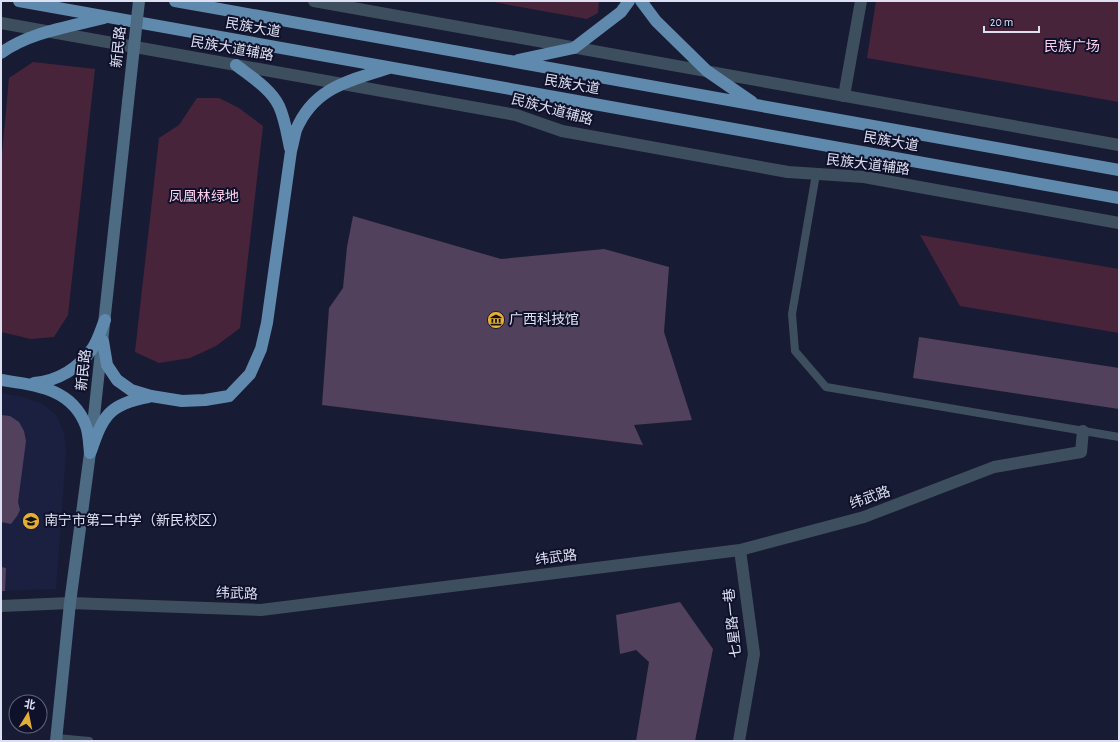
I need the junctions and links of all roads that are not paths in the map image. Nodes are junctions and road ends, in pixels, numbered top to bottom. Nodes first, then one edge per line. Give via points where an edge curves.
1 (19, 1) edge
2 (139, 1) edge
3 (175, 1) edge
4 (314, 1) edge
5 (629, 1) edge
6 (641, 1) edge
7 (861, 1) edge
8 (108, 17) junction
9 (1, 23) edge
10 (51, 32) junction
11 (574, 48) junction
12 (1, 53) edge
13 (511, 61) junction
14 (236, 65) junction
15 (390, 67) junction
16 (707, 71) junction
17 (341, 83) junction
18 (844, 96) junction
19 (756, 105) junction
20 (1119, 145) edge
21 (291, 151) junction
22 (1119, 170) edge
23 (816, 174) junction
24 (1119, 198) edge
25 (1119, 223) edge
26 (105, 320) junction
27 (103, 341) junction
28 (1, 380) edge
29 (27, 384) junction
30 (151, 396) junction
31 (1083, 431) junction
32 (1119, 437) edge
33 (90, 454) junction
34 (740, 550) junction
35 (70, 602) junction
36 (1, 606) edge
37 (56, 739) edge
38 (89, 741) edge
39 (739, 741) edge

1 - 8 highway, 民族大道
2 - 26 main road, 新民路, bridge
3 - 13 highway, 民族大道
4 - 11 street
5 - 11 highway via 621,12
6 - 16 highway via 656,21
7 - 18 street
8 - 10 highway
8 - 15 highway, 民族大道
9 - 10 street, 民族大道辅路
10 - 12 highway via 24,40
10 - 14 street, 民族大道辅路
11 - 13 highway
11 - 16 street
13 - 19 highway, 民族大道
14 - 17 street, 民族大道辅路
14 - 21 highway via 261,84 278,104
15 - 17 highway
15 - 24 highway, 民族大道
16 - 18 street
16 - 19 highway
17 - 21 highway via 309,107 296,131
17 - 23 street, 民族大道辅路 via 516,115 562,131 788,172
18 - 20 street
19 - 22 highway, 民族大道
21 - 30 highway via 267,323 261,349 250,374 229,396 182,401
23 - 25 street, 民族大道辅路 via 864,177
23 - 31 lane via 792,314 795,351 826,387
26 - 27 main road, 新民路
26 - 29 highway via 93,348 81,363 62,376 46,382
27 - 30 highway via 107,365 116,380 131,390
27 - 33 main road, 新民路
28 - 29 highway
29 - 33 highway via 52,390 79,410 86,427
30 - 33 highway via 118,405 98,430
31 - 32 lane
31 - 34 street, 纬武路 via 1081,452 994,467 864,517
33 - 35 main road, 新民路
34 - 35 street, 纬武路 via 261,610
34 - 39 street, 七星路一巷 via 754,654
35 - 36 street, 纬武路
35 - 37 main road, 新民路
37 - 38 lane

